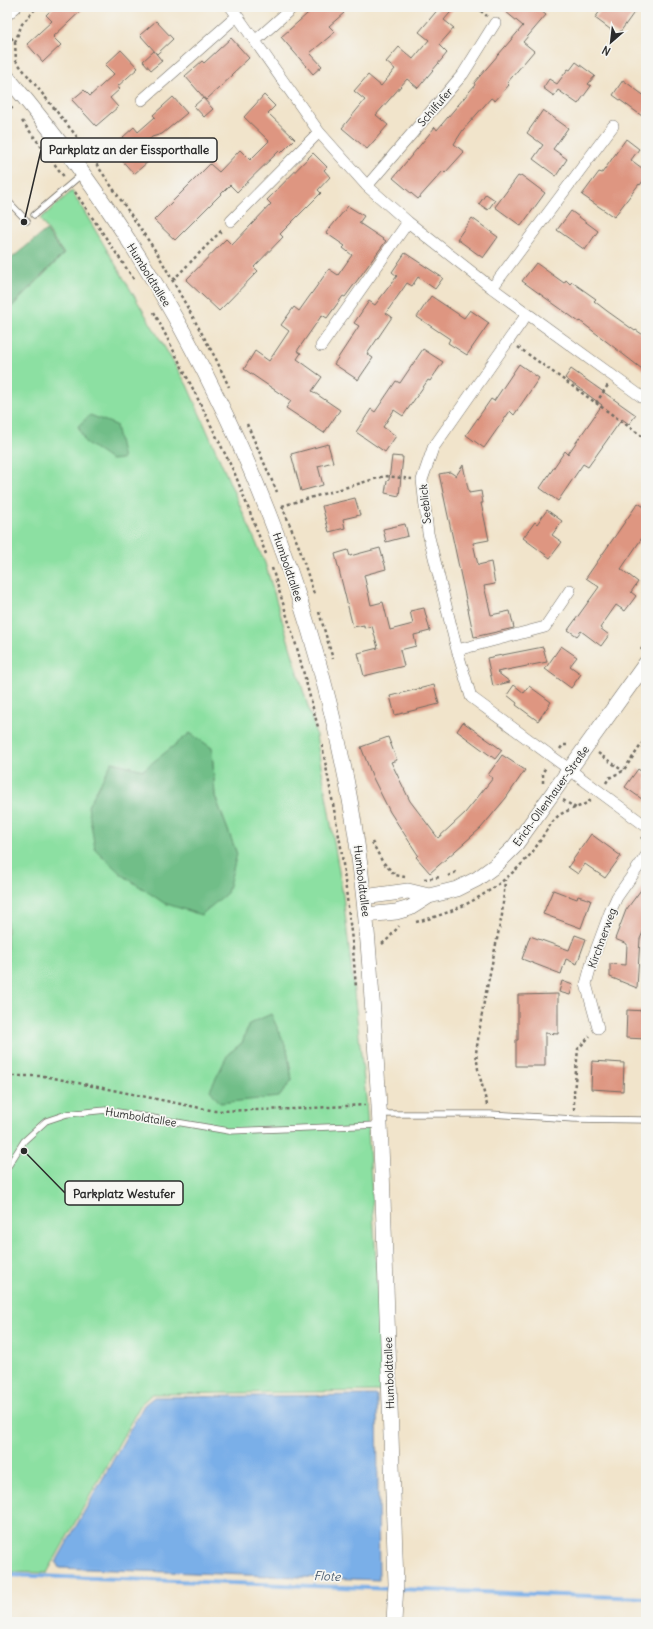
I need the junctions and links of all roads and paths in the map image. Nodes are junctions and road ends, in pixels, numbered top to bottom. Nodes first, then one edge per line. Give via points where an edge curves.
1 (16, 7) edge
2 (36, 7) edge
3 (292, 7) edge
4 (234, 11) edge
5 (7, 15) edge
6 (495, 23) dead end
7 (15, 42) dead end
8 (255, 42) junction
9 (7, 77) edge
10 (142, 100) dead end
11 (7, 102) edge
12 (613, 126) dead end
13 (319, 132) junction
14 (83, 174) junction
15 (70, 185) junction
16 (367, 186) junction
17 (7, 200) edge
18 (34, 215) dead end
19 (27, 221) dead end
20 (231, 222) joint
21 (408, 222) junction
22 (173, 280) dead end
23 (137, 285) dead end
24 (492, 288) junction
25 (153, 311) dead end
26 (527, 314) junction
27 (510, 340) junction
28 (321, 346) dead end
29 (614, 377) junction
30 (646, 400) edge
31 (596, 403) junction
32 (646, 439) edge
33 (422, 480) junction
34 (282, 506) dead end
35 (570, 590) dead end
36 (457, 650) junction
37 (646, 664) edge
38 (320, 733) dead end
39 (646, 738) edge
40 (321, 740) dead end
41 (588, 746) junction
42 (554, 758) junction
43 (570, 771) junction
44 (623, 771) junction
45 (542, 786) dead end
46 (599, 792) junction
47 (646, 826) edge
48 (646, 856) edge
49 (460, 870) dead end
50 (395, 875) dead end
51 (408, 877) dead end
52 (505, 879) dead end
53 (421, 880) dead end
54 (429, 896) junction
55 (364, 897) junction
56 (366, 915) junction
57 (353, 949) dead end
58 (598, 1028) joint
59 (7, 1076) edge
60 (364, 1105) dead end
61 (490, 1114) junction
62 (380, 1119) junction
63 (574, 1119) junction
64 (646, 1120) edge
65 (7, 1168) edge
66 (395, 1615) edge

1 - 5 street
2 - 7 path via 22,24
3 - 8 street
4 - 8 street
4 - 10 street
6 - 16 street, Schilfufer via 463,74
8 - 13 street
9 - 14 street, Humboldtallee
11 - 15 path
12 - 24 street
13 - 16 street
13 - 20 street
14 - 15 lane
14 - 55 street, Humboldtallee via 160,290 209,380 268,509 314,647 337,732
15 - 18 lane
15 - 23 path
16 - 21 street
17 - 19 lane
20 - 22 path
21 - 24 street
21 - 28 street
24 - 26 street
25 - 38 path via 235,474 264,547 297,648
26 - 27 street, Seeblick
26 - 29 street
27 - 31 path
27 - 33 street, Seeblick via 433,448
29 - 30 street
29 - 31 path
31 - 32 path
33 - 34 path via 385,476
33 - 36 street, Seeblick via 428,533
35 - 36 street via 545,627
36 - 42 street, Seeblick via 471,697
37 - 41 street, Erich-Ollenhauer-Straße
39 - 44 path
40 - 57 path via 341,846
41 - 43 street, Erich-Ollenhauer-Straße
41 - 44 path
42 - 43 street, Seeblick
42 - 45 path via 543,772
43 - 46 street, Seeblick
43 - 54 street, Erich-Ollenhauer-Straße via 514,847 496,865 457,889
44 - 46 path via 609,778
46 - 47 street, Seeblick
48 - 58 street, Kirchnerweg via 617,897 593,958 586,984
49 - 53 path via 445,876
50 - 51 path
52 - 61 path via 502,915 491,962 476,1053
54 - 55 street, Erich-Ollenhauer-Straße via 408,891
54 - 56 street, Erich-Ollenhauer-Straße via 410,908
55 - 56 street, Humboldtallee
56 - 62 street, Humboldtallee
58 - 63 path via 578,1049
59 - 60 path via 44,1076 215,1111
61 - 62 lane
61 - 63 lane
62 - 65 lane, Humboldtallee via 229,1131 106,1110 67,1114 46,1121 24,1141
62 - 66 street, Humboldtallee
63 - 64 lane

